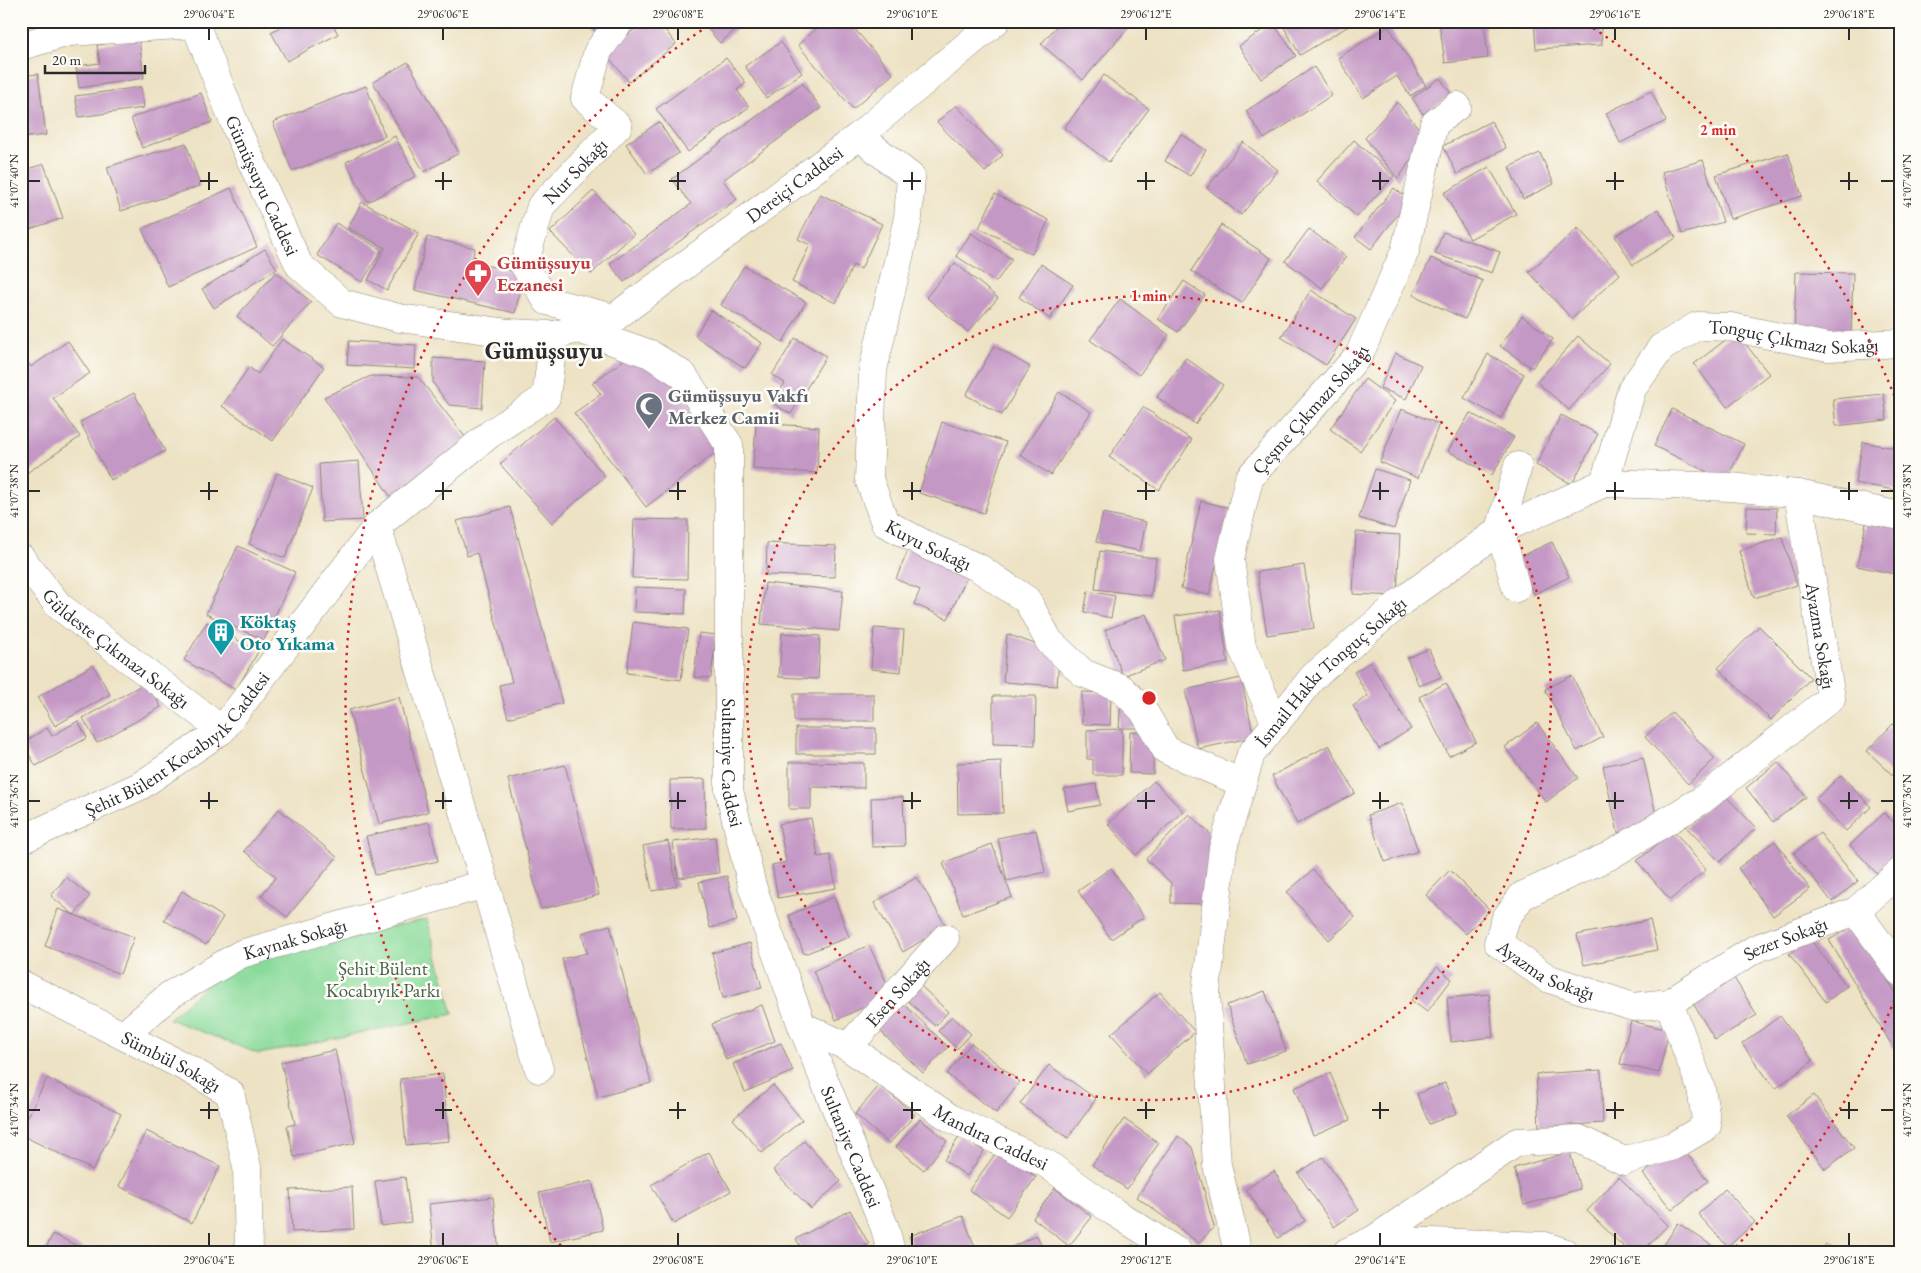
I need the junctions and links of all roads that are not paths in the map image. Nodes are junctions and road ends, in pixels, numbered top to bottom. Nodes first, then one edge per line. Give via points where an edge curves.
1 (620, 21) edge
2 (996, 21) edge
3 (194, 23) edge
4 (21, 46) edge
5 (1457, 106) dead end
6 (859, 136) junction
7 (614, 318) junction
8 (566, 332) junction
9 (1900, 343) edge
10 (1518, 466) dead end
11 (1604, 482) junction
12 (1798, 494) junction
13 (1900, 516) edge
14 (377, 526) junction
15 (1500, 530) junction
16 (21, 558) edge
17 (1516, 588) dead end
18 (1276, 724) junction
19 (222, 730) junction
20 (1242, 783) junction
21 (21, 840) edge
22 (1900, 872) edge
23 (485, 884) junction
24 (1856, 911) junction
25 (945, 938) dead end
26 (1900, 972) edge
27 (21, 984) edge
28 (1669, 1003) junction
29 (802, 1026) junction
30 (124, 1035) junction
31 (848, 1047) junction
32 (539, 1069) dead end
33 (1373, 1240) junction
34 (249, 1252) edge
35 (891, 1252) edge
36 (1178, 1252) edge
37 (1238, 1252) edge
38 (1347, 1252) edge
39 (1564, 1252) edge

1 - 7 street, Nur Sokağı via 598,51 585,98 618,126 541,206 524,265 547,301
2 - 6 street, Dereiçi Caddesi
3 - 4 street via 69,32
3 - 8 street, Gümüşsuyu Caddesi via 238,132 299,265 342,303 399,318 509,333
5 - 18 street, Çeşme Çıkmazı Sokağı via 1434,124 1405,250 1359,355 1249,478 1230,560 1242,647
6 - 7 street, Dereiçi Caddesi
6 - 20 street, Kuyu Sokağı via 911,178 908,218 873,370 869,479 885,523 979,568 1027,600 1050,642 1083,673 1121,688 1143,710 1166,750
7 - 8 street, Dereiçi Caddesi
8 - 14 street, Şehit Bülent Kocabıyık Caddesi via 546,397 490,434
8 - 29 street, Sultaniye Caddesi via 650,354 683,376 729,445 729,790 752,886
9 - 11 street, Tonguç Çıkmazı Sokağı via 1828,347 1731,327 1697,326 1660,348 1632,389
10 - 15 street
11 - 12 street, İsmail Hakkı Tonguç Sokağı via 1730,487
11 - 15 street, İsmail Hakkı Tonguç Sokağı
12 - 13 street
12 - 28 street, Ayazma Sokağı via 1830,698 1702,800 1609,856 1522,896 1506,918 1498,943 1547,978 1633,1007
14 - 19 street, Şehit Bülent Kocabıyık Caddesi
14 - 23 street
15 - 17 street
15 - 18 street, İsmail Hakkı Tonguç Sokağı via 1402,601 1314,677
16 - 19 street, Güldeste Çıkmazı Sokağı via 59,606
18 - 20 street, İsmail Hakkı Tonguç Sokağı via 1251,754
19 - 21 street, Şehit Bülent Kocabıyık Caddesi via 140,786
20 - 37 street, İsmail Hakkı Tonguç Sokağı via 1223,848 1206,992 1217,1165
22 - 24 street, Sezer Sokağı
23 - 30 street, Kaynak Sokağı via 241,954 170,995
23 - 32 street
24 - 26 street
24 - 28 street, Sezer Sokağı via 1755,949
25 - 31 street, Esen Sokağı
27 - 30 street, Sümbül Sokağı
28 - 33 street via 1702,1088 1706,1126 1673,1146 1624,1161 1579,1139 1517,1142
29 - 31 street, Mandıra Caddesi
29 - 35 street, Sultaniye Caddesi via 885,1228
30 - 34 street, Sümbül Sokağı via 230,1093 246,1167
31 - 36 street, Mandıra Caddesi via 950,1118 1047,1164
33 - 38 street
33 - 39 street via 1545,1246

